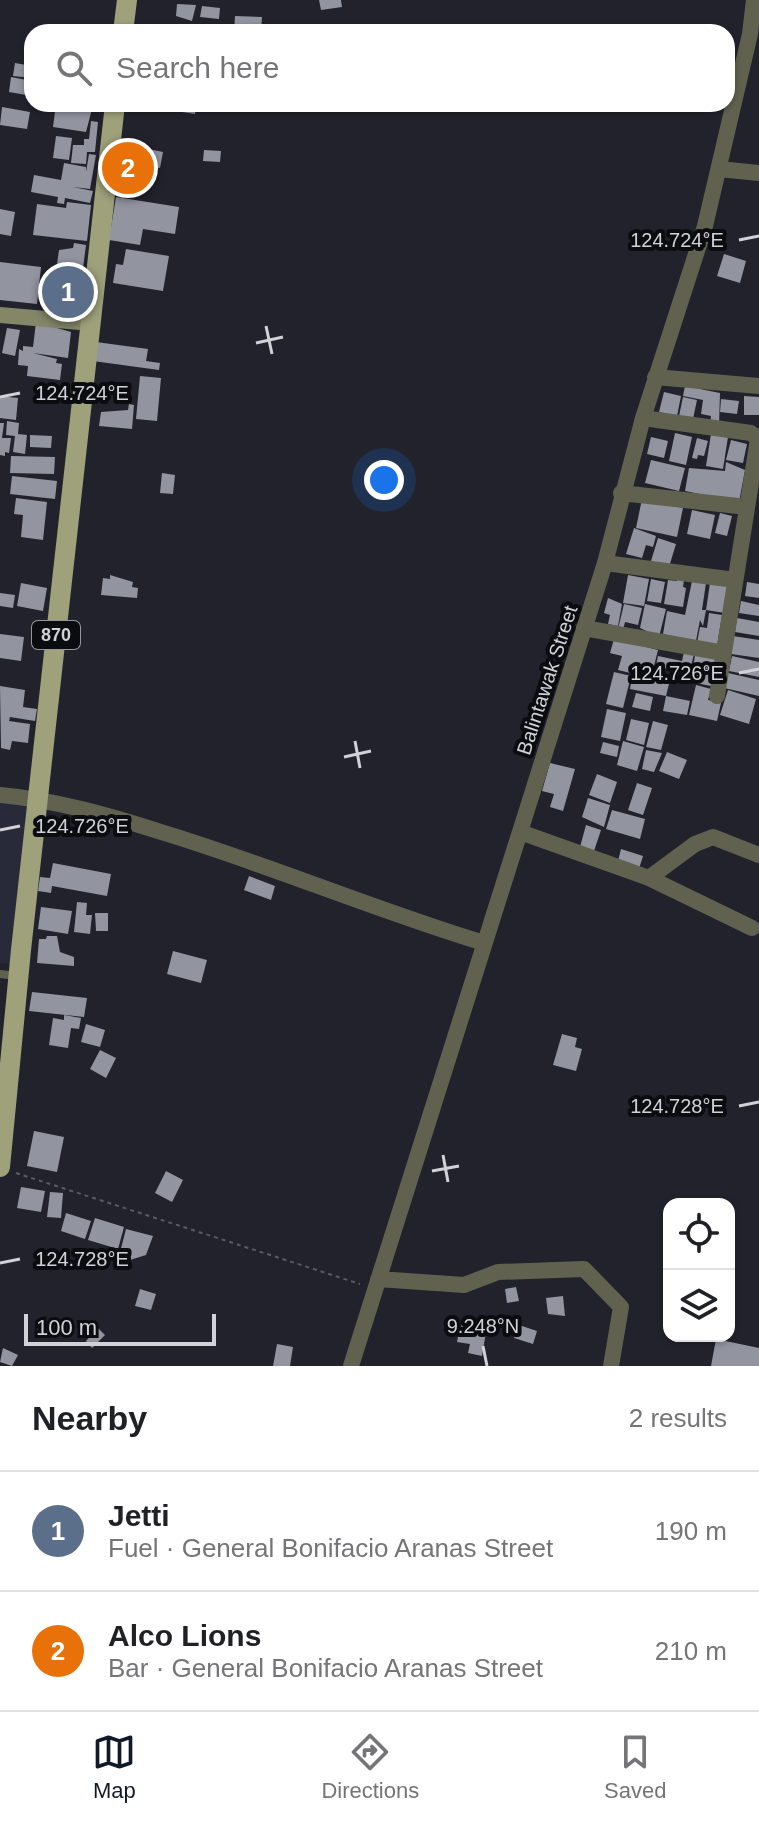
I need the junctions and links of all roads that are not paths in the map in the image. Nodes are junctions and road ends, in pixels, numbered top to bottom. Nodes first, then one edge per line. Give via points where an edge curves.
1 (127, 0) edge
2 (754, 0) edge
3 (124, 24) edge
4 (754, 35) edge
5 (735, 108) edge
6 (114, 112) edge
7 (734, 112) edge
8 (719, 169) junction
9 (759, 173) edge
10 (0, 315) edge
11 (91, 323) junction
12 (655, 377) junction
13 (759, 386) edge
14 (643, 418) junction
15 (621, 493) junction
16 (747, 507) junction
17 (605, 563) junction
18 (735, 580) junction
19 (584, 628) junction
20 (724, 653) junction
21 (717, 696) dead end
22 (0, 795) edge
23 (38, 798) junction
24 (520, 832) junction
25 (759, 855) edge
26 (649, 878) junction
27 (752, 928) dead end
28 (484, 943) junction
29 (9, 975) edge
30 (4, 1160) edge
31 (377, 1284) junction
32 (351, 1366) edge
33 (611, 1366) edge

1 - 3 main road
2 - 4 street, Balintawak Street
4 - 5 street, Balintawak Street
6 - 11 main road, 870
7 - 8 street, Balintawak Street
8 - 9 street
8 - 12 street, Balintawak Street
10 - 11 street
11 - 23 main road, 870
12 - 13 street
12 - 14 street, Balintawak Street
14 - 15 street, Balintawak Street
14 - 16 street via 756,436
15 - 16 street
15 - 17 street, Balintawak Street
16 - 18 street
17 - 18 street
17 - 19 street, Balintawak Street
18 - 20 street
19 - 20 street
19 - 24 street, Balintawak Street
20 - 21 street
22 - 23 street
23 - 28 street via 259,862
23 - 29 main road, 870
24 - 26 street
24 - 28 street, Balintawak Street
25 - 26 street via 713,837
26 - 27 street
28 - 31 street, Balintawak Street
29 - 30 main road, 870
31 - 32 street, Balintawak Street
31 - 33 street via 464,1285 498,1272 584,1269 621,1307

